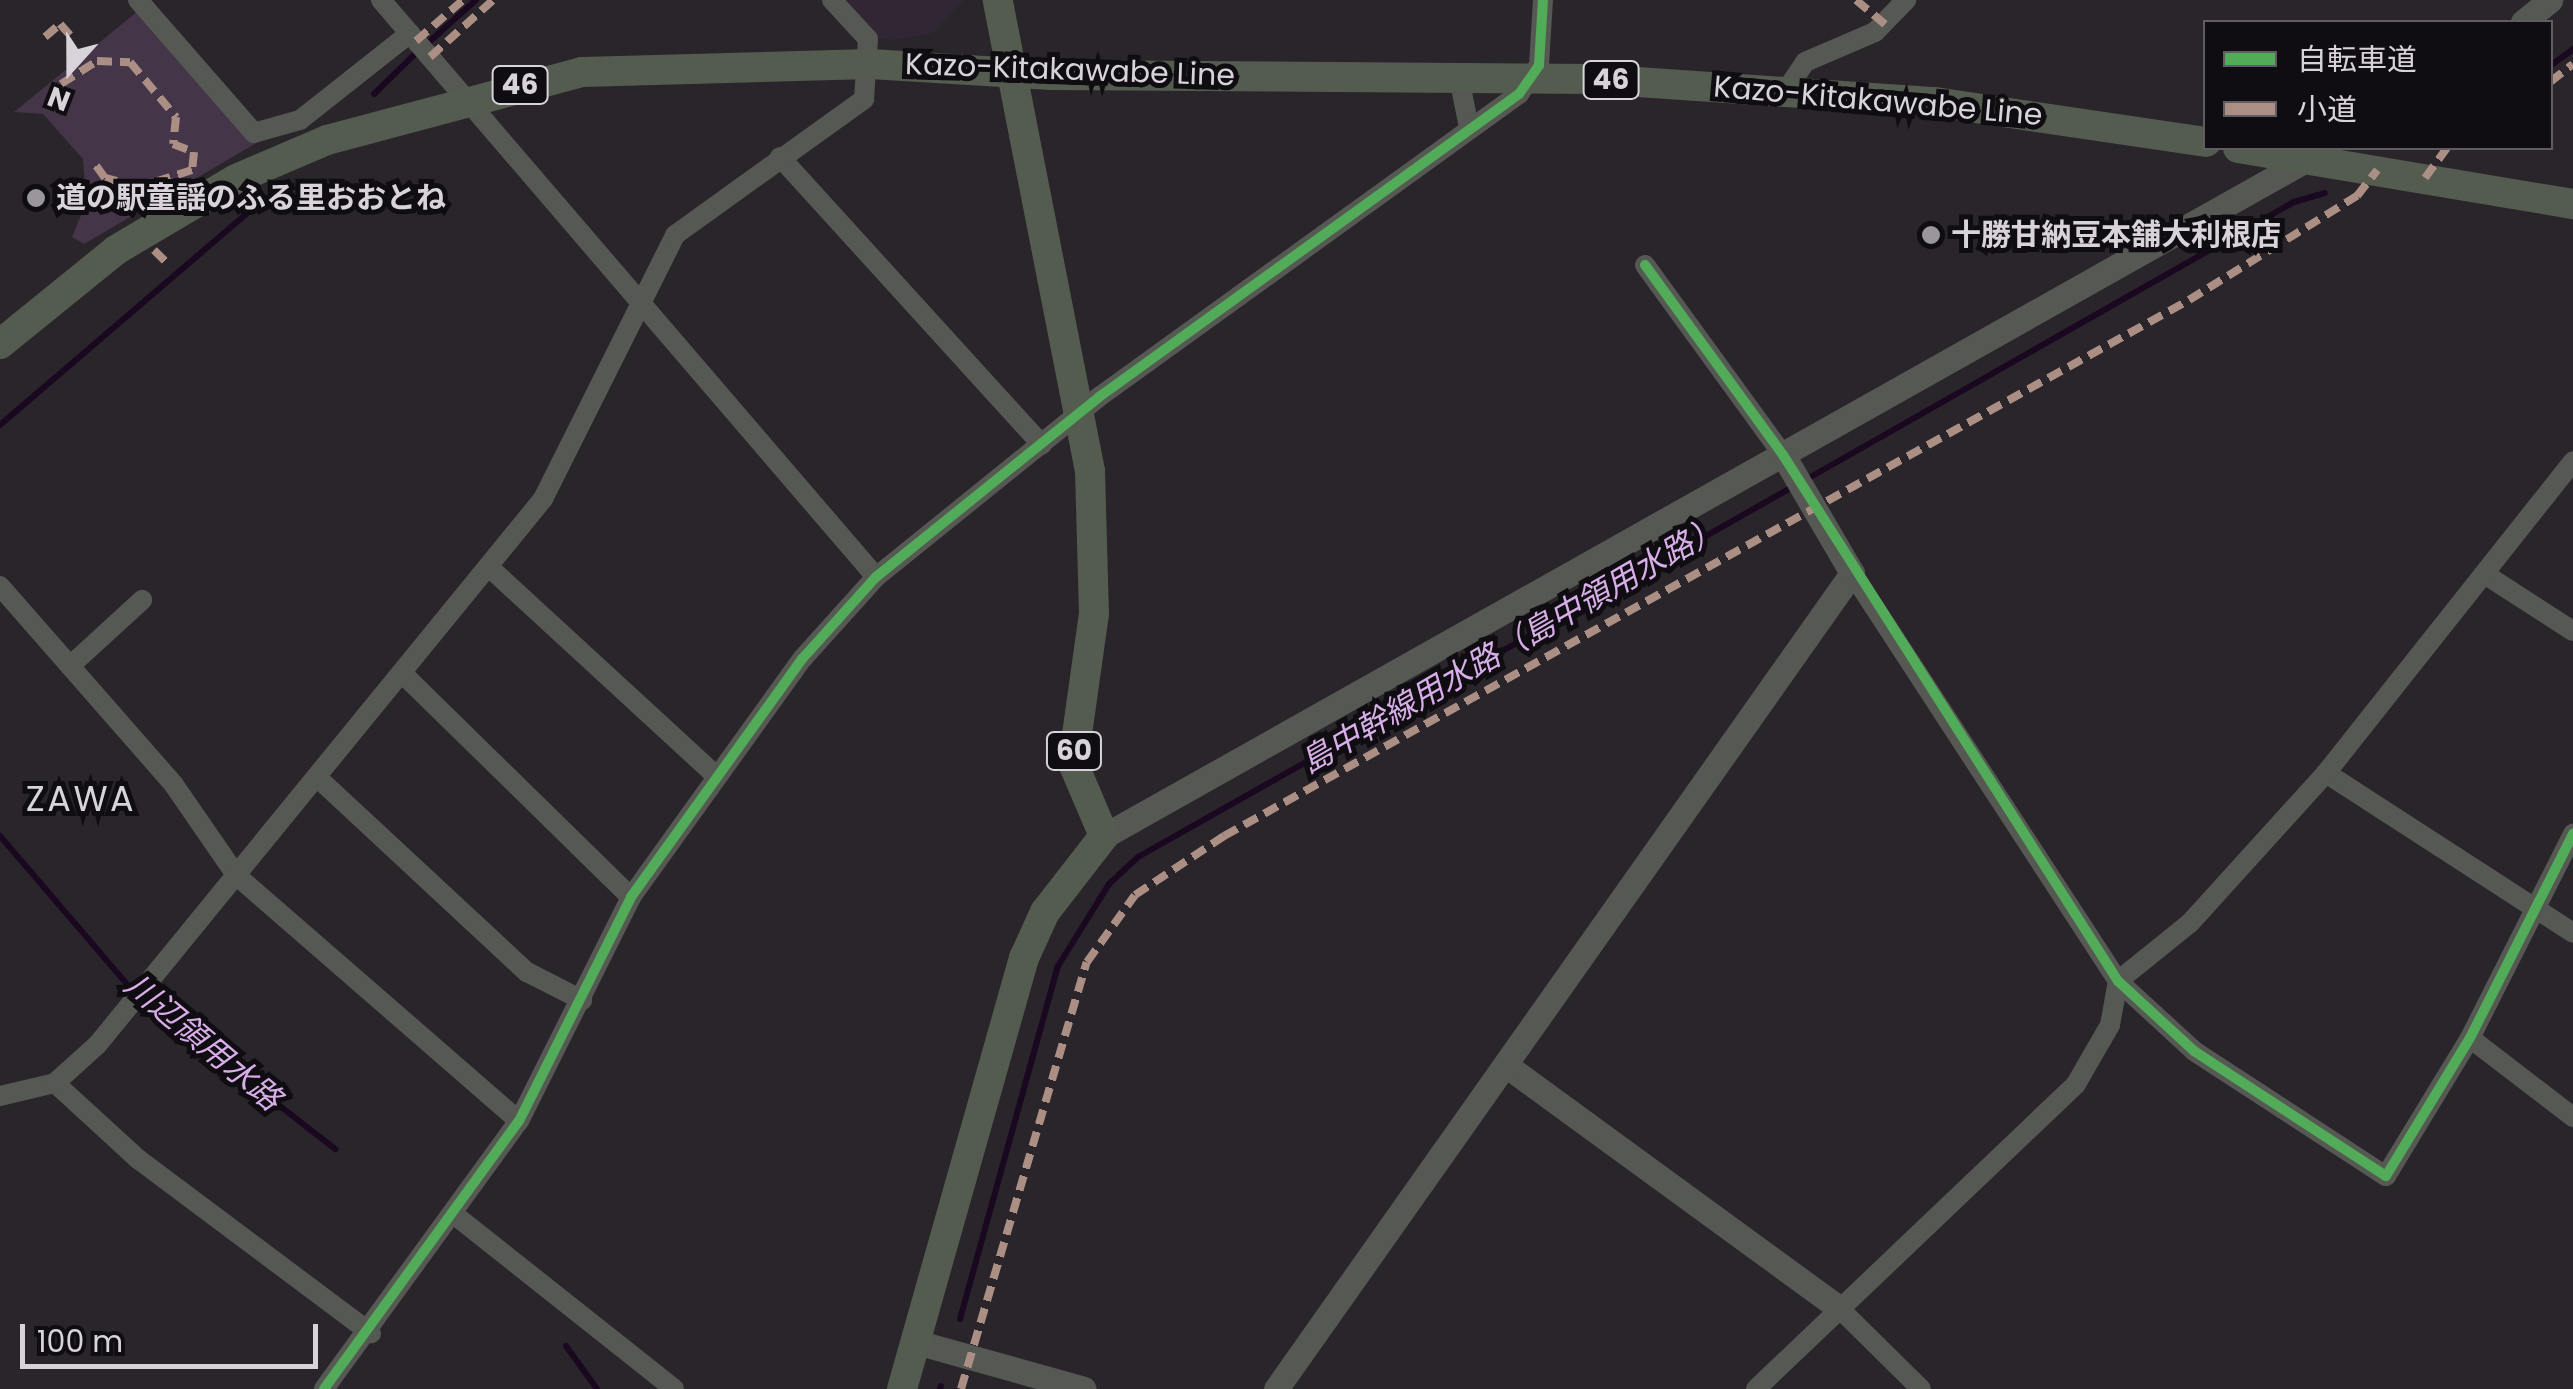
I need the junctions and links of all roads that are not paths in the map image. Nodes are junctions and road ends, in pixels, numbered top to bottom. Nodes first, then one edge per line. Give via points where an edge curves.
1 (138, 0) edge
2 (381, 0) edge
3 (832, 0) edge
4 (998, 0) edge
5 (1543, 0) edge
6 (1906, 0) edge
7 (2550, 0) edge
8 (2525, 20) edge
9 (410, 33) junction
10 (870, 64) junction
11 (1012, 72) junction
12 (1459, 78) junction
13 (1534, 78) junction
14 (1787, 89) junction
15 (466, 99) junction
16 (1469, 126) junction
17 (2203, 142) edge
18 (2270, 150) edge
19 (2317, 153) edge
20 (780, 157) junction
21 (2573, 204) edge
22 (1644, 265) dead end
23 (644, 301) junction
24 (0, 344) edge
25 (1081, 413) junction
26 (1042, 445) junction
27 (1783, 455) junction
28 (2573, 461) edge
29 (489, 567) junction
30 (1852, 573) junction
31 (2486, 575) junction
32 (876, 577) junction
33 (0, 586) edge
34 (142, 600) dead end
35 (2573, 631) edge
36 (70, 666) junction
37 (404, 675) junction
38 (714, 774) junction
39 (2326, 774) junction
40 (319, 780) junction
41 (2573, 834) edge
42 (1104, 836) junction
43 (236, 875) junction
44 (630, 896) junction
45 (2532, 910) junction
46 (2573, 933) edge
47 (2118, 981) junction
48 (582, 1000) junction
49 (2470, 1038) junction
50 (1507, 1066) junction
51 (55, 1083) junction
52 (0, 1096) edge
53 (2573, 1117) edge
54 (519, 1121) junction
55 (456, 1216) junction
56 (1839, 1308) junction
57 (372, 1333) junction
58 (916, 1342) junction
59 (324, 1389) edge
60 (674, 1389) edge
61 (902, 1389) edge
62 (1084, 1389) edge
63 (1276, 1389) edge
64 (1756, 1389) edge
65 (1921, 1389) edge

1 - 9 street via 254,133 300,120
2 - 9 street
3 - 10 street via 865,33
4 - 11 main road, 60
5 - 13 street
6 - 14 street via 1875,32 1805,62
7 - 8 street
9 - 15 street
10 - 11 main road, Kazo-Kitakawabe Line / 46
10 - 15 main road, Kazo-Kitakawabe Line / 46 via 582,72
10 - 20 street via 864,98
11 - 12 main road, Kazo-Kitakawabe Line / 46
11 - 25 main road, 60
12 - 13 main road, Kazo-Kitakawabe Line / 46
12 - 16 street
13 - 14 main road, Kazo-Kitakawabe Line / 46
13 - 16 street
14 - 17 main road, Kazo-Kitakawabe Line / 46
15 - 23 street
15 - 24 main road, Kazo-Kitakawabe Line / 46 via 236,179 86,270
16 - 25 street
18 - 19 main road
19 - 21 main road
19 - 27 street
20 - 23 street via 675,235
20 - 26 street
22 - 27 street
23 - 29 street via 558,476
23 - 32 street
25 - 26 street
25 - 42 main road, 60 via 1096,546 1073,764
26 - 32 street
27 - 30 street
27 - 42 street
28 - 31 street
29 - 37 street
29 - 38 street
30 - 47 street
30 - 50 street
31 - 35 street
31 - 39 street
32 - 38 street
33 - 36 street
34 - 36 street
36 - 43 street via 187,800
37 - 40 street
37 - 44 street
38 - 44 street
39 - 45 street
39 - 47 street via 2190,924
40 - 43 street
40 - 48 street via 527,972
41 - 45 street
42 - 58 main road via 1045,912 1024,958
43 - 51 street
43 - 54 street
44 - 48 street
45 - 46 street
45 - 49 street
47 - 49 street via 2194,1051 2386,1176
47 - 56 street via 2110,1025 2076,1084
48 - 54 street
49 - 53 street
50 - 56 street
50 - 63 street
51 - 52 street
51 - 57 street via 138,1159
54 - 55 street
55 - 57 street
55 - 60 street
56 - 64 street
56 - 65 street
57 - 59 street
58 - 61 main road
58 - 62 street

